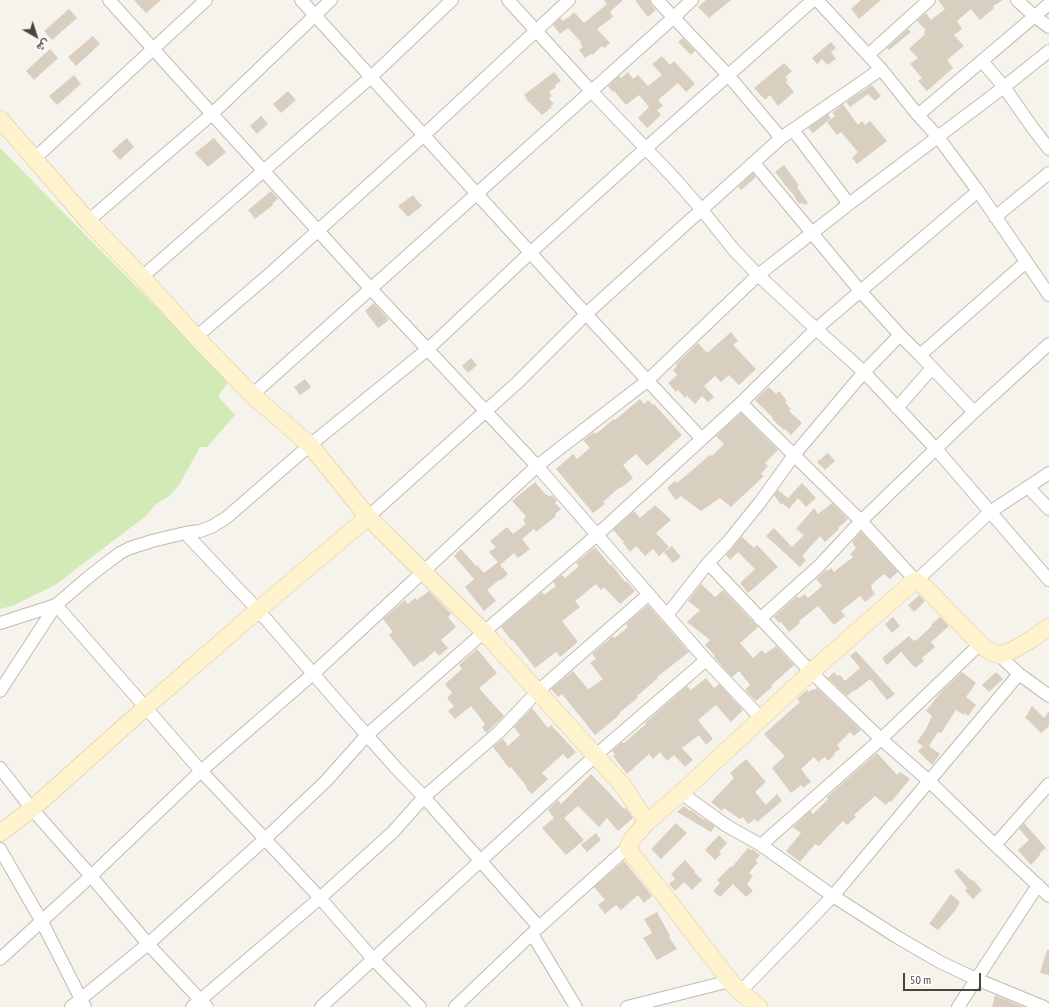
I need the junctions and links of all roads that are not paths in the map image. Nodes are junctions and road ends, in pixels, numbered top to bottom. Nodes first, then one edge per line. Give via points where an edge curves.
1 (109, 0) edge
2 (206, 0) edge
3 (301, 0) edge
4 (331, 0) edge
5 (452, 0) edge
6 (508, 0) edge
7 (569, 0) edge
8 (657, 0) edge
9 (692, 0) edge
10 (813, 0) edge
11 (817, 0) edge
12 (929, 0) edge
13 (1017, 0) edge
14 (1049, 4) edge
15 (315, 15) junction
16 (1034, 16) junction
17 (673, 18) junction
18 (1049, 27) edge
19 (536, 30) junction
20 (153, 48) junction
21 (1049, 51) edge
22 (868, 55) junction
23 (982, 61) junction
24 (881, 69) junction
25 (728, 75) junction
26 (371, 77) junction
27 (1004, 87) junction
28 (591, 91) junction
29 (212, 114) junction
30 (918, 115) junction
31 (0, 119) edge
32 (793, 130) junction
33 (424, 135) junction
34 (938, 137) junction
35 (781, 138) junction
36 (645, 149) junction
37 (1049, 149) edge
38 (34, 159) junction
39 (754, 162) junction
40 (264, 170) junction
41 (1049, 173) edge
42 (978, 192) junction
43 (476, 194) junction
44 (849, 204) junction
45 (702, 210) junction
46 (995, 217) junction
47 (88, 221) junction
48 (318, 230) junction
49 (812, 233) junction
50 (530, 253) junction
51 (1026, 262) junction
52 (758, 275) junction
53 (142, 277) junction
54 (371, 289) junction
55 (861, 292) junction
56 (1049, 295) edge
57 (586, 314) junction
58 (816, 330) junction
59 (900, 335) junction
60 (196, 337) junction
61 (1049, 344) edge
62 (428, 349) junction
63 (920, 355) junction
64 (932, 368) junction
65 (864, 372) junction
66 (647, 381) junction
67 (252, 395) junction
68 (741, 402) junction
69 (897, 408) junction
70 (485, 411) junction
71 (974, 412) junction
72 (701, 438) junction
73 (310, 445) junction
74 (936, 449) junction
75 (794, 455) junction
76 (537, 466) junction
77 (1049, 473) edge
78 (1028, 487) junction
79 (1049, 509) edge
80 (990, 512) junction
81 (368, 517) junction
82 (862, 521) junction
83 (185, 533) junction
84 (598, 534) junction
85 (708, 563) junction
86 (423, 571) junction
87 (1049, 580) edge
88 (916, 581) junction
89 (649, 594) junction
90 (56, 605) junction
91 (258, 610) junction
92 (667, 615) junction
93 (760, 619) junction
94 (0, 623) edge
95 (1049, 627) edge
96 (484, 632) junction
97 (980, 644) junction
98 (999, 655) junction
99 (706, 660) junction
100 (811, 672) junction
101 (314, 673) junction
102 (1019, 674) junction
103 (0, 690) edge
104 (538, 692) junction
105 (1049, 696) edge
106 (145, 708) junction
107 (761, 718) junction
108 (368, 735) junction
109 (882, 739) junction
110 (596, 755) junction
111 (0, 768) edge
112 (201, 772) junction
113 (929, 781) junction
114 (1049, 784) edge
115 (682, 793) junction
116 (424, 797) junction
117 (32, 809) junction
118 (648, 822) junction
119 (0, 833) edge
120 (265, 839) junction
121 (761, 845) junction
122 (995, 845) junction
123 (628, 847) junction
124 (0, 850) edge
125 (481, 860) junction
126 (91, 876) junction
127 (1038, 885) junction
128 (833, 896) junction
129 (1049, 896) edge
130 (320, 898) junction
131 (42, 922) junction
132 (535, 931) junction
133 (148, 944) junction
134 (0, 959) edge
135 (374, 960) junction
136 (976, 979) junction
137 (735, 987) junction
138 (83, 1003) edge
139 (200, 1005) edge
140 (71, 1007) edge
141 (321, 1007) edge
142 (420, 1007) edge
143 (455, 1007) edge
144 (576, 1007) edge
145 (627, 1007) edge
146 (758, 1007) edge
147 (958, 1007) edge
148 (1044, 1007) edge

1 - 20 street
2 - 20 street
3 - 15 street
4 - 15 street
5 - 26 street
6 - 19 street
7 - 19 street
8 - 17 street
9 - 17 street
10 - 25 street
11 - 22 street
12 - 22 street
13 - 16 street
14 - 16 street
15 - 26 street
15 - 29 street
16 - 18 street
16 - 23 street
17 - 25 street
17 - 28 street
19 - 28 street
19 - 33 street
20 - 29 street
20 - 38 street
21 - 27 street
22 - 24 street
23 - 27 street
23 - 30 street
24 - 30 street
24 - 32 street
25 - 35 street
25 - 36 street
26 - 33 street
26 - 40 street
27 - 34 street
27 - 37 street
28 - 36 street
28 - 43 street
29 - 40 street
29 - 47 street
30 - 34 street
31 - 38 street
32 - 35 street
32 - 44 street
33 - 43 street
33 - 48 street
34 - 42 street
34 - 44 street
35 - 39 street
36 - 45 street
36 - 50 street
38 - 47 street
39 - 45 street
39 - 49 street
40 - 48 street
40 - 53 street
41 - 46 street
42 - 46 street
42 - 55 street
43 - 50 street
43 - 54 street
44 - 49 street
45 - 52 street
45 - 57 street
46 - 51 street
47 - 53 street
48 - 54 street
48 - 60 street
49 - 52 street
49 - 55 street
50 - 57 street
50 - 62 street
51 - 56 street
51 - 63 street
52 - 58 street
52 - 66 street
53 - 60 street
54 - 62 street
54 - 67 street
55 - 58 street
55 - 59 street
57 - 66 street
57 - 70 street
58 - 65 street
58 - 68 street
59 - 63 street
59 - 65 street
60 - 67 street
61 - 71 street
62 - 70 street
62 - 73 street
63 - 64 street
64 - 69 street
64 - 71 street
65 - 69 street
65 - 75 street
66 - 72 street
66 - 76 street
67 - 73 street
68 - 72 street
68 - 75 street
69 - 74 street
70 - 76 street
70 - 81 street
71 - 74 street
72 - 84 street
73 - 81 street
73 - 83 street via 226,518 211,527
74 - 80 street
74 - 82 street
75 - 82 street
75 - 85 street via 761,501
76 - 84 street
76 - 86 street
77 - 78 street
78 - 79 street
78 - 80 street
80 - 87 street
80 - 88 street
81 - 86 street
81 - 91 street
82 - 88 street
82 - 93 street via 819,566
83 - 90 street via 152,541 120,553
83 - 91 street
84 - 89 street
84 - 96 street
85 - 92 street
85 - 93 street
86 - 96 street
86 - 101 street
88 - 97 street via 926,587
88 - 100 street
89 - 92 street
89 - 104 street
90 - 94 street
90 - 103 street
90 - 106 street
91 - 101 street
91 - 106 street
92 - 99 street
93 - 100 street
95 - 98 street via 1013,650
96 - 104 street
96 - 108 street
97 - 98 street
97 - 109 street
98 - 102 street
99 - 107 street
99 - 110 street
100 - 107 street
100 - 109 street
101 - 108 street
101 - 112 street
102 - 105 street
102 - 113 street
104 - 110 street
104 - 116 street via 499,732
106 - 112 street
106 - 117 street
107 - 115 street
108 - 116 street
108 - 120 street via 326,781
109 - 113 street
109 - 121 street
110 - 118 street via 624,786
110 - 125 street
111 - 117 street
112 - 120 street
112 - 126 street
113 - 122 street
113 - 128 street
114 - 122 street
115 - 118 street
115 - 121 street via 727,826
116 - 125 street
116 - 130 street via 393,832
117 - 119 street
117 - 126 street
118 - 123 street
120 - 130 street
120 - 133 street
121 - 128 street
122 - 127 street
123 - 132 street
123 - 137 street
124 - 131 street
125 - 132 street
125 - 135 street
126 - 131 street
126 - 133 street
127 - 129 street
127 - 136 street
128 - 136 street via 940,962
128 - 137 street
130 - 135 street
130 - 139 street
131 - 134 street
131 - 138 street
132 - 143 street
132 - 144 street via 546,957
133 - 138 street
133 - 139 street
135 - 141 street
135 - 142 street
136 - 147 street
136 - 148 street
137 - 145 street
137 - 146 street
138 - 140 street

